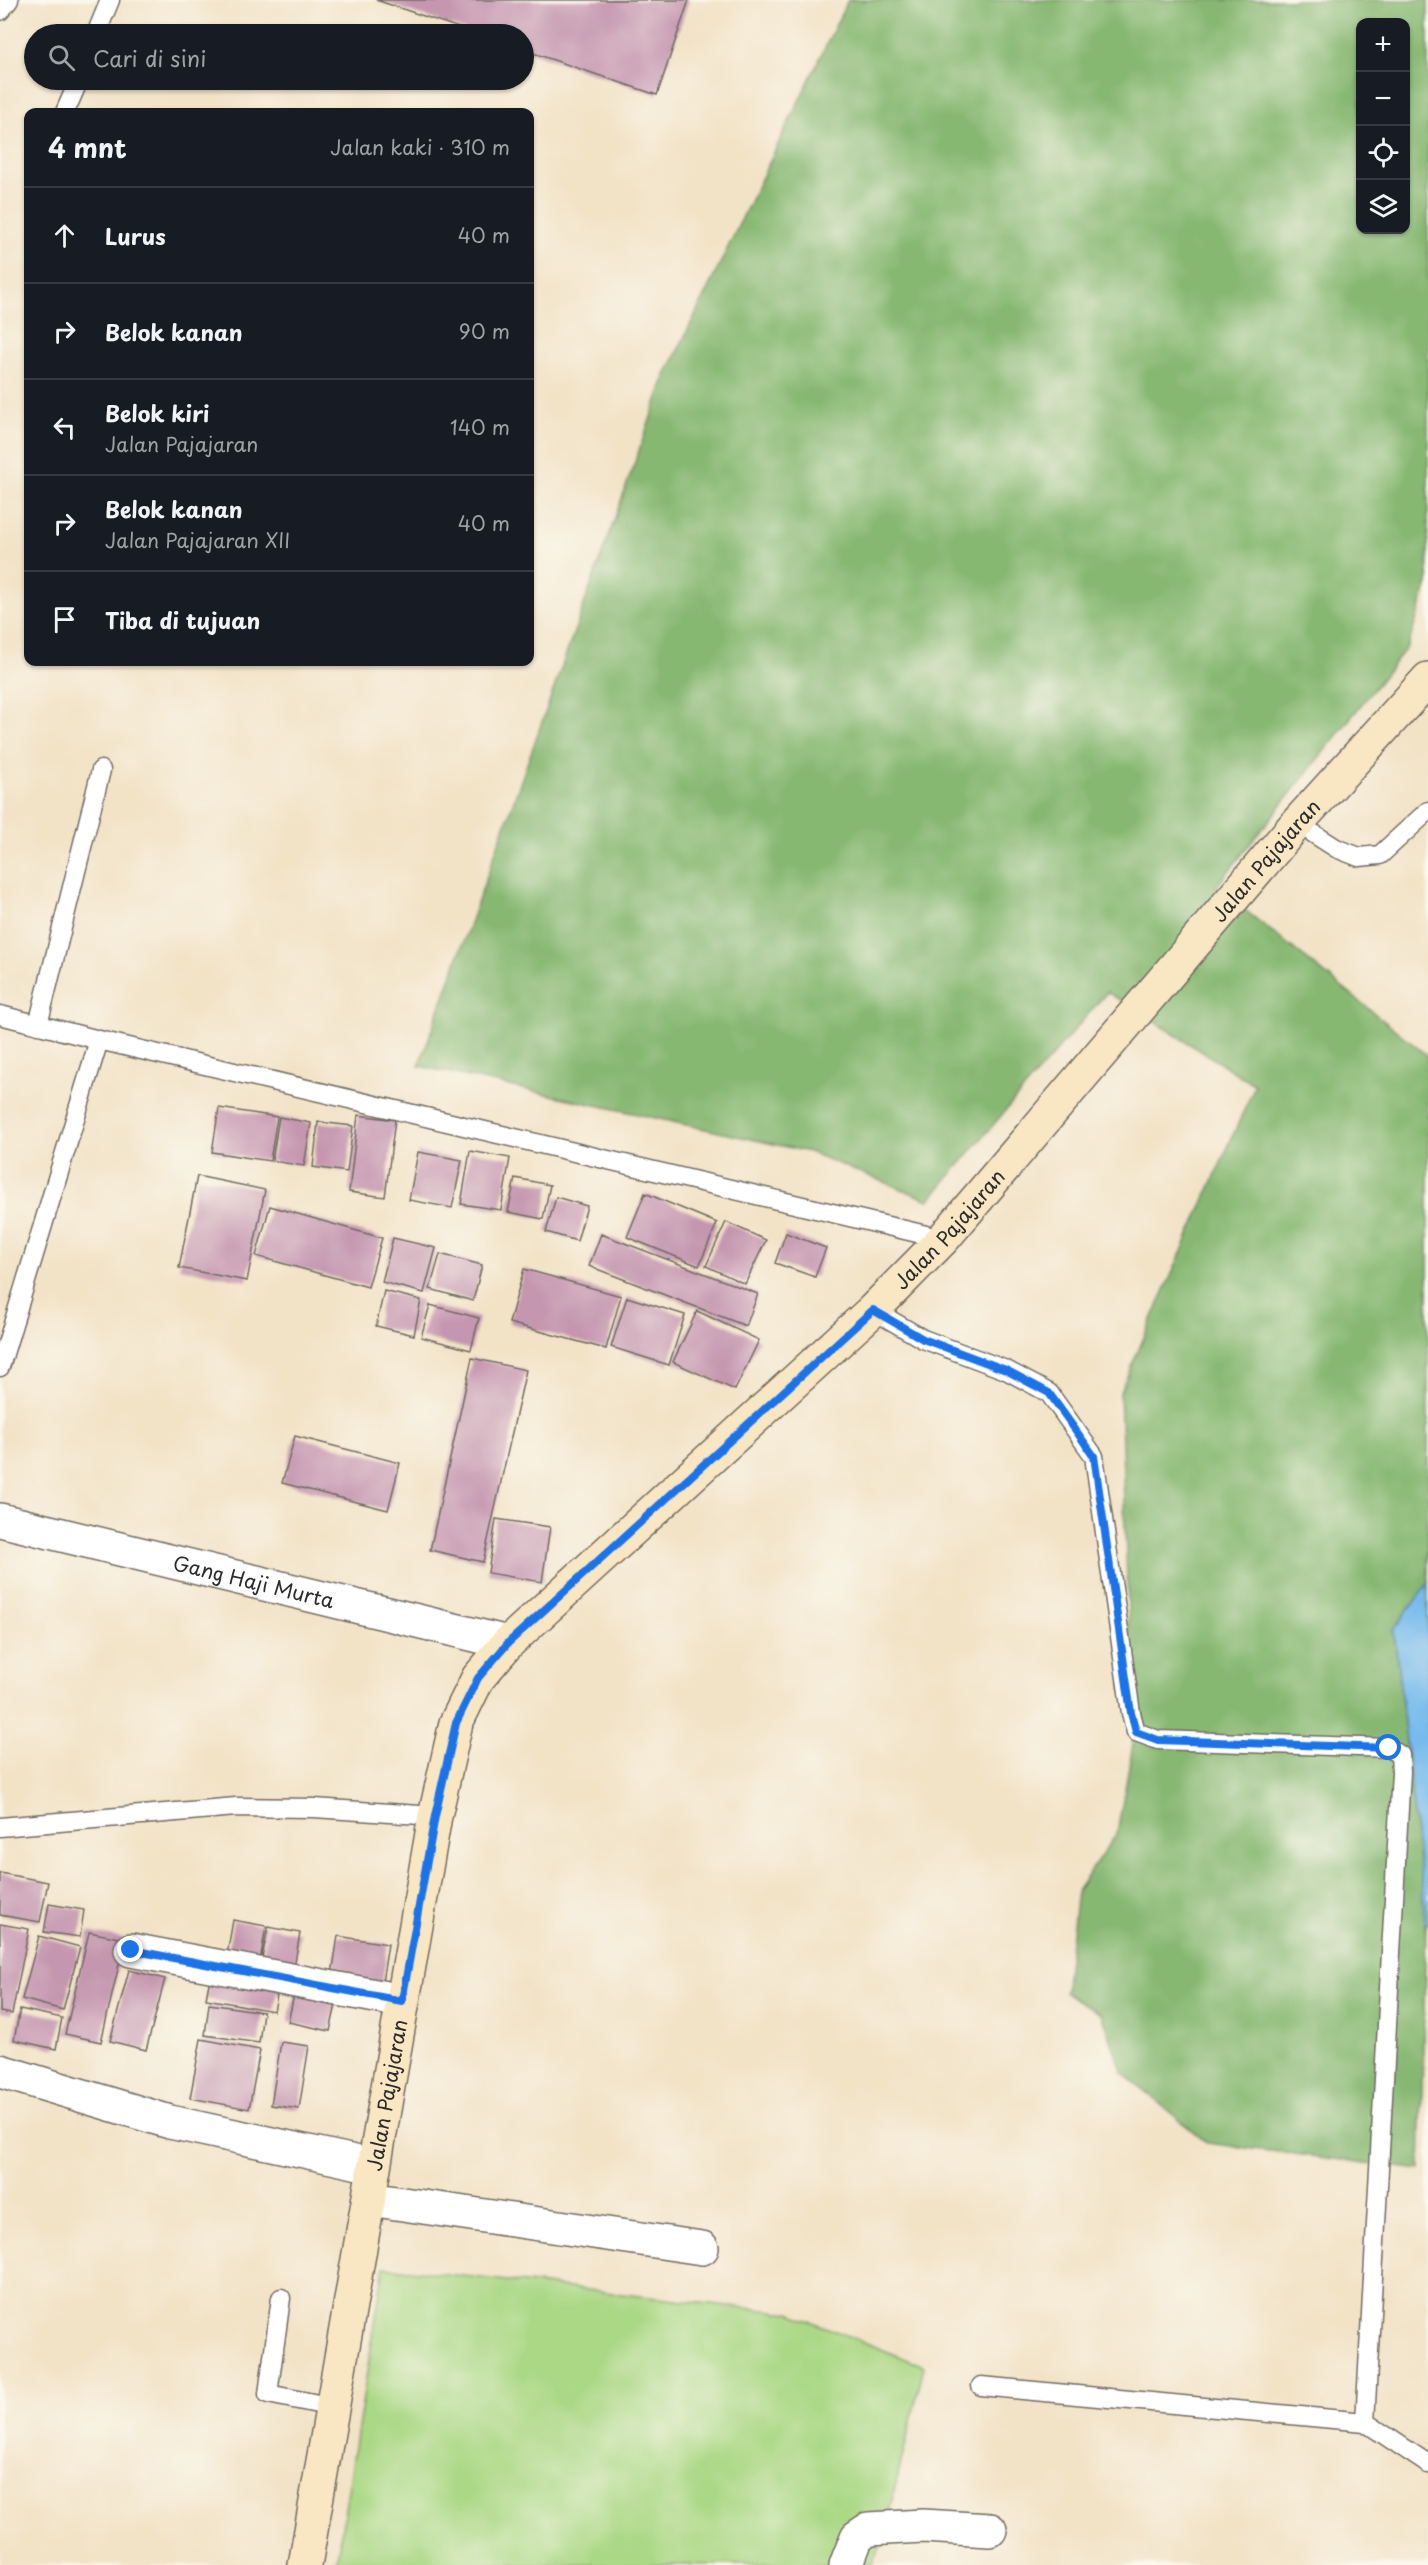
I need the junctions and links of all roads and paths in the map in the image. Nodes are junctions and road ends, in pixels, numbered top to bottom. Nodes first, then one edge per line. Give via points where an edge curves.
1 (9, 0) edge
2 (110, 0) edge
3 (0, 11) edge
4 (100, 24) edge
5 (75, 90) edge
6 (68, 108) edge
7 (1428, 679) edge
8 (101, 770) dead end
9 (1428, 811) edge
10 (1297, 823) junction
11 (0, 1015) edge
12 (38, 1025) junction
13 (99, 1040) junction
14 (944, 1239) junction
15 (873, 1310) junction
16 (0, 1367) edge
17 (0, 1520) edge
18 (508, 1643) junction
19 (435, 1816) junction
20 (0, 1827) edge
21 (131, 1950) dead end
22 (402, 2001) junction
23 (0, 2072) edge
24 (373, 2166) junction
25 (369, 2199) junction
26 (702, 2248) dead end
27 (281, 2298) dead end
28 (981, 2386) dead end
29 (333, 2407) junction
30 (1365, 2422) junction
31 (1428, 2464) edge
32 (990, 2530) dead end
33 (305, 2565) edge
34 (846, 2565) edge

1 - 3 lane
2 - 4 lane
5 - 6 lane
7 - 10 main road, Jalan Pajajaran
8 - 12 lane
9 - 10 lane via 1380,855 1359,857 1336,848
10 - 14 main road, Jalan Pajajaran
11 - 12 lane
12 - 13 lane
13 - 14 lane
13 - 16 lane
14 - 15 main road, Jalan Pajajaran
15 - 18 main road, Jalan Pajajaran
15 - 30 lane via 923,1339 1006,1370 1049,1393 1094,1456 1136,1732 1158,1740 1389,1748 1400,1755
17 - 18 street, Gang Haji Murta
18 - 19 main road, Jalan Pajajaran via 478,1678 456,1723
19 - 20 lane via 236,1807
19 - 22 main road, Jalan Pajajaran
21 - 22 street
22 - 24 main road, Jalan Pajajaran
23 - 24 street via 170,2122
24 - 25 main road, Jalan Pajajaran
25 - 26 street
25 - 29 main road, Jalan Pajajaran
27 - 29 lane via 268,2394
28 - 30 lane
29 - 33 main road, Jalan Pajajaran
30 - 31 lane
32 - 34 street via 923,2526 869,2529 857,2537

